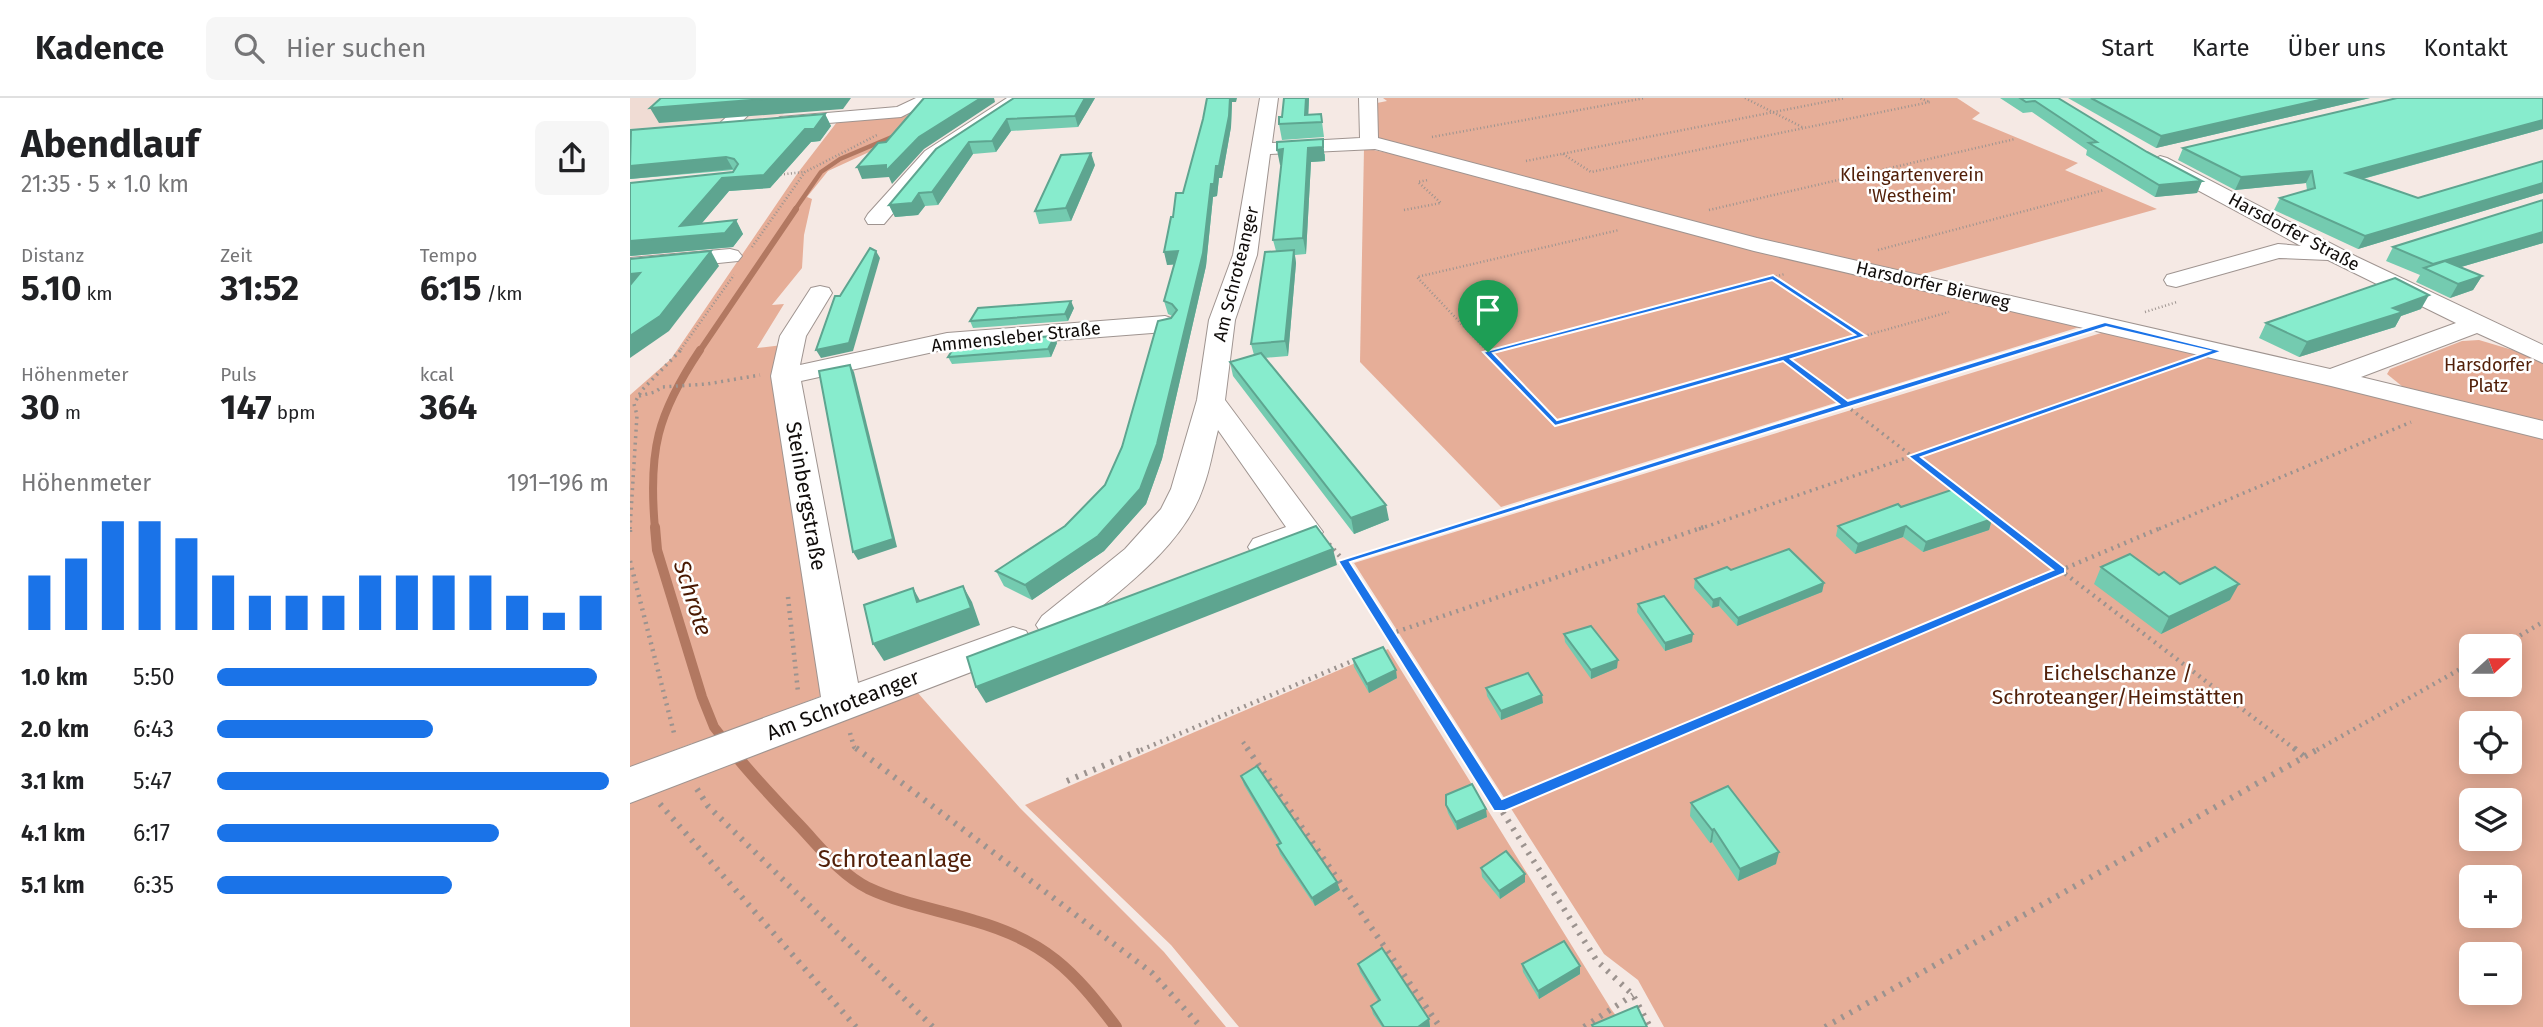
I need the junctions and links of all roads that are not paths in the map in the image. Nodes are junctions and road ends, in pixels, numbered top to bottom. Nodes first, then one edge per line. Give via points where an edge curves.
1 (757, 98) edge
2 (930, 98) edge
3 (1020, 98) edge
4 (1269, 98) edge
5 (1368, 98) edge
6 (727, 126) junction
7 (705, 128) edge
8 (1377, 144) junction
9 (1263, 149) junction
10 (2176, 152) dead end
11 (876, 219) dead end
12 (2383, 251) dead end
13 (2342, 258) junction
14 (739, 260) road end
15 (631, 266) edge
16 (2176, 280) dead end
17 (820, 293) dead end
18 (1222, 320) junction
19 (1194, 321) dead end
20 (1165, 324) edge
21 (2477, 324) junction
22 (2543, 355) edge
23 (774, 375) junction
24 (2332, 378) junction
25 (1211, 400) junction
26 (2540, 433) edge
27 (1231, 560) edge
28 (1143, 593) edge
29 (1055, 625) junction
30 (842, 705) junction
31 (640, 789) edge

1 - 6 street
2 - 6 street via 901,112
3 - 11 street via 932,155
4 - 9 street, Am Schroteanger
5 - 8 street
6 - 7 street
8 - 9 street
8 - 24 street, Harsdorfer Bierweg via 1755,244
9 - 18 street, Am Schroteanger via 1245,255
10 - 13 street, Harsdorfer Straße via 2146,154
12 - 13 street
13 - 16 street via 2278,251
13 - 21 street, Harsdorfer Straße
14 - 15 street
17 - 23 street, Steinbergstraße
18 - 19 street
18 - 25 street, Am Schroteanger
20 - 23 street, Ammensleber Straße via 947,341
21 - 22 street, Harsdorfer Straße
21 - 24 street
23 - 30 street, Steinbergstraße
24 - 26 street, Harsdorfer Bierweg
25 - 27 street via 1306,532
25 - 29 street, Am Schroteanger via 1192,478 1175,513 1124,570
28 - 29 street, Am Schroteanger
29 - 30 street, Am Schroteanger
30 - 31 street, Am Schroteanger via 689,761

